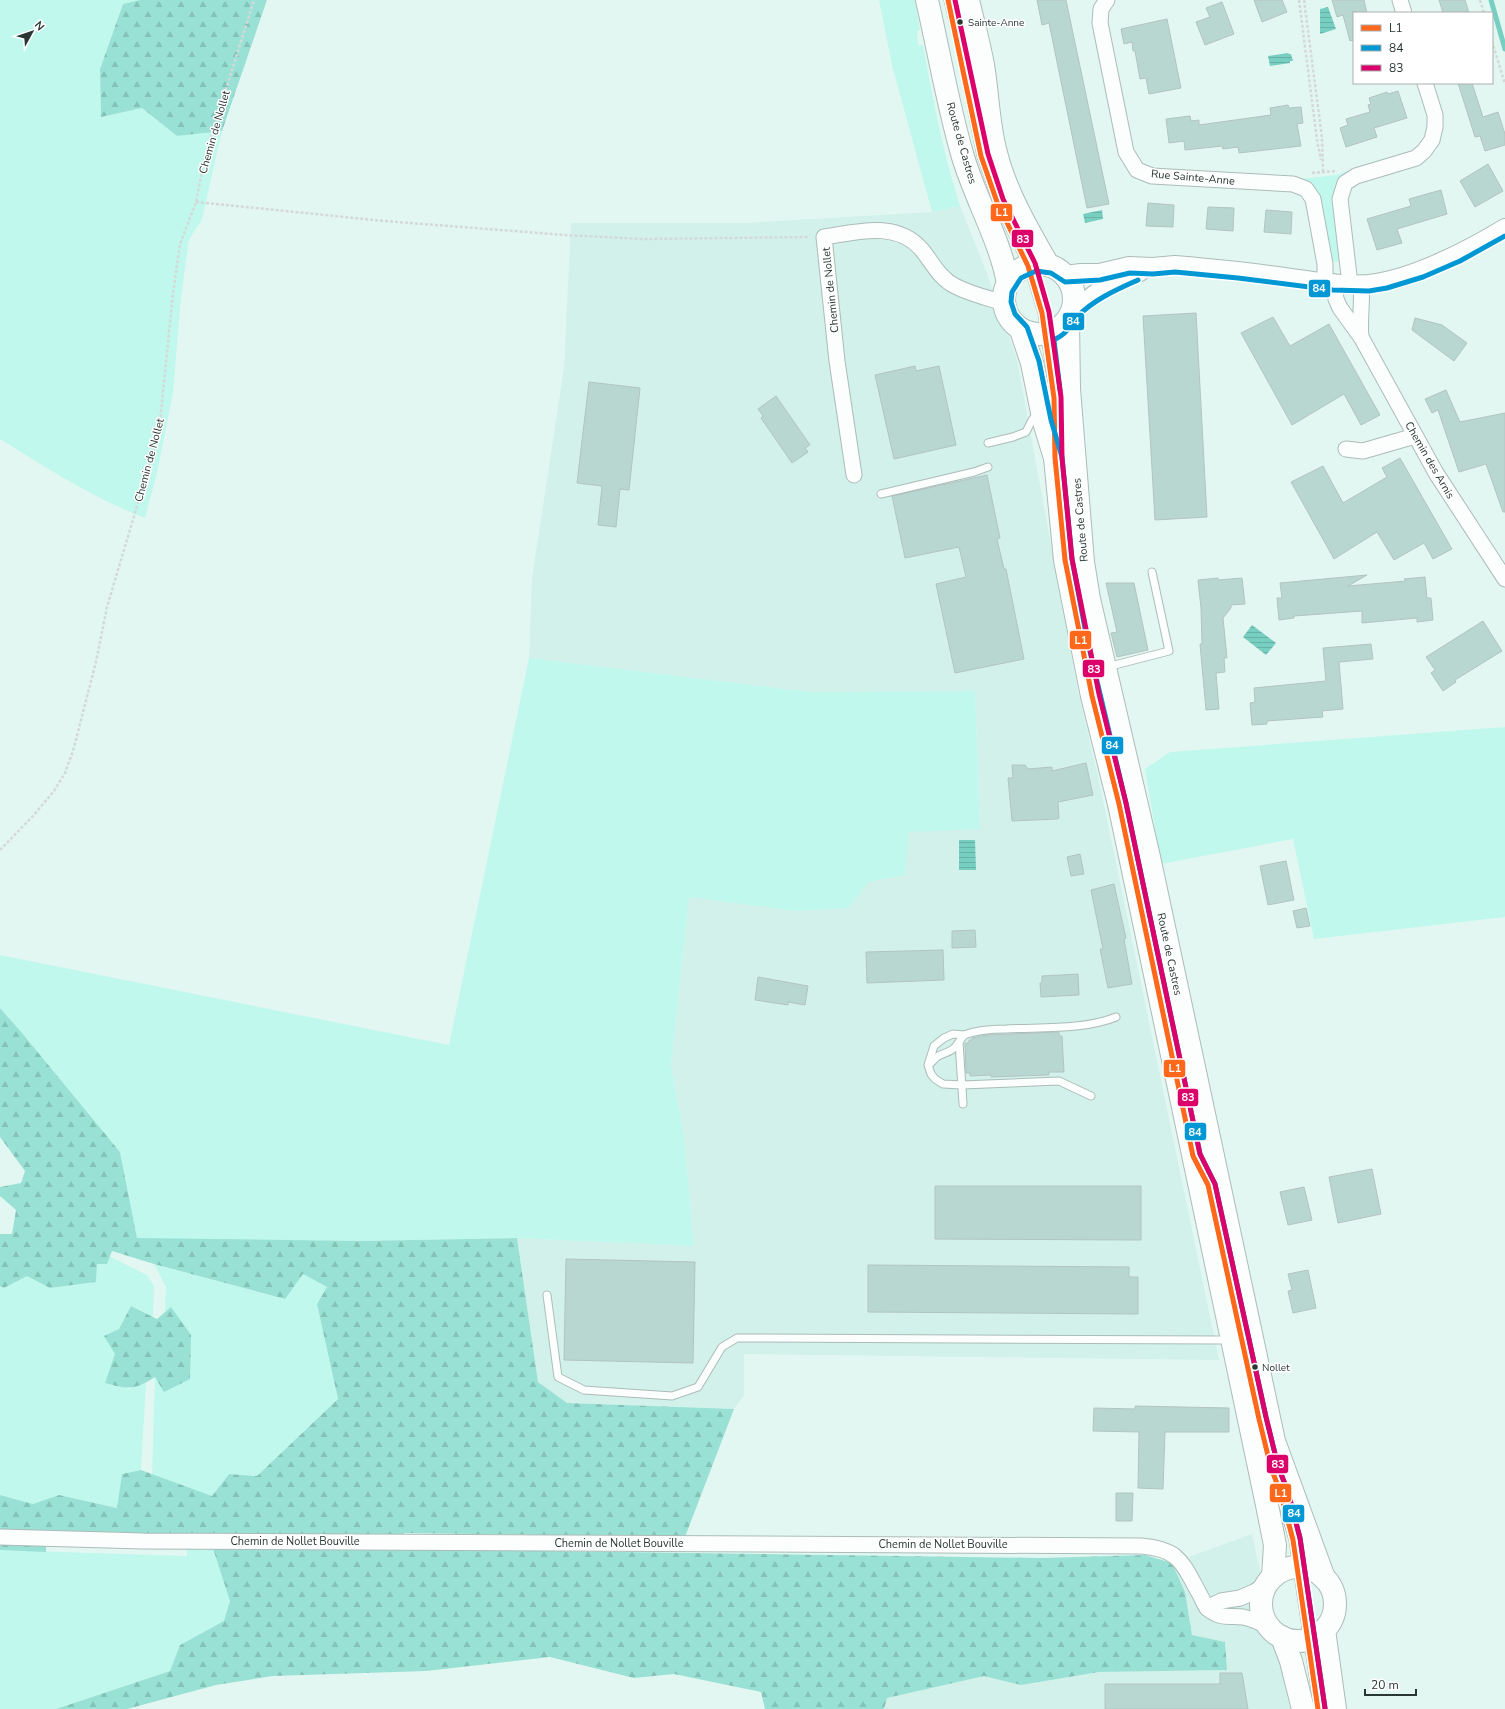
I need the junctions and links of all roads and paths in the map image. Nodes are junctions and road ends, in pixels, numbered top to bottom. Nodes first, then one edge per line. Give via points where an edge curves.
1 (254, 0) edge
2 (927, 0) edge
3 (948, 0) edge
4 (968, 0) edge
5 (1107, 0) edge
6 (1299, 0) edge
7 (1304, 0) edge
8 (1400, 0) edge
9 (1480, 0) edge
10 (1404, 12) edge
11 (1484, 12) edge
12 (1493, 44) edge
13 (1425, 84) edge
14 (1505, 84) edge
15 (1323, 171) junction
16 (1356, 176) junction
17 (1293, 184) junction
18 (196, 202) junction
19 (1505, 228) edge
20 (824, 237) junction
21 (1152, 267) junction
22 (1047, 269) junction
23 (1342, 283) junction
24 (1006, 293) junction
25 (1070, 317) junction
26 (1021, 330) junction
27 (1046, 334) junction
28 (1361, 337) junction
29 (1047, 403) junction
30 (1414, 436) junction
31 (988, 443) dead end
32 (1346, 449) dead end
33 (988, 467) dead end
34 (854, 475) dead end
35 (881, 494) dead end
36 (1152, 572) dead end
37 (1505, 579) edge
38 (1104, 667) junction
39 (0, 850) edge
40 (1116, 1017) dead end
41 (964, 1035) junction
42 (959, 1042) junction
43 (928, 1065) junction
44 (962, 1085) junction
45 (1091, 1096) dead end
46 (963, 1104) dead end
47 (1206, 1127) junction
48 (1193, 1156) junction
49 (547, 1295) dead end
50 (1225, 1340) dead end
51 (1274, 1441) junction
52 (1281, 1494) junction
53 (0, 1537) edge
54 (1298, 1567) junction
55 (1324, 1578) junction
56 (1270, 1580) junction
57 (1207, 1608) junction
58 (1276, 1632) junction
59 (1316, 1635) junction
60 (1303, 1709) edge
61 (1318, 1709) edge
62 (1335, 1709) edge

1 - 18 path, Chemin de Nollet via 205,156
2 - 24 main road, Route de Castres via 964,158 1005,265
3 - 22 lane via 980,156 997,202
4 - 22 main road via 983,65 990,131 996,154 1005,181
5 - 17 street, Rue Sainte-Anne via 1101,9 1100,23 1126,152 1137,170 1152,176
6 - 15 path
7 - 15 path via 1322,138
8 - 10 street
9 - 11 path
12 - 14 path
13 - 16 street via 1435,115 1435,127 1432,140 1424,151 1416,158
15 - 16 path via 1350,168
15 - 17 path via 1299,175
16 - 23 street via 1345,183 1340,199
17 - 23 street, Rue Sainte-Anne via 1306,189 1313,199 1325,264
18 - 20 path via 384,221 644,239
18 - 39 path, Chemin de Nollet via 180,244 159,432 107,607 74,751 65,774 54,791
19 - 23 street via 1474,246 1400,277 1369,284
20 - 24 street, Chemin de Nollet via 877,230 892,232 921,249 935,269 954,286
20 - 34 street, Chemin de Nollet via 837,361
21 - 22 street via 1129,266 1099,273
21 - 23 street via 1175,265
21 - 25 street via 1104,287
22 - 24 main road via 1016,273
22 - 25 main road, Route de Castres via 1073,289 1075,297
22 - 27 lane via 1042,313
23 - 28 street, Chemin des Arnis via 1336,299
23 - 28 street, Chemin des Arnis via 1362,299
24 - 26 main road, Route de Castres via 1009,318
25 - 27 main road via 1058,330
25 - 38 main road, Route de Castres via 1069,388 1083,562
26 - 27 main road via 1033,334
26 - 29 main road, Route de Castres
27 - 29 lane
28 - 30 street, Chemin des Arnis
29 - 31 lane via 1032,420 1026,432
29 - 47 lane via 1067,483 1076,576 1093,657 1130,810 1187,1080
29 - 48 main road, Route de Castres via 1055,458 1064,560 1119,804
30 - 32 street via 1363,451
30 - 37 street, Chemin des Arnis
33 - 35 lane
36 - 38 lane via 1169,652
38 - 47 main road, Route de Castres via 1137,800
40 - 41 lane via 1083,1025 993,1029
41 - 42 lane
41 - 43 lane via 953,1034 934,1046
42 - 43 lane via 956,1048 937,1057
42 - 44 lane
43 - 44 lane via 930,1074 943,1084
44 - 45 lane via 1059,1081
44 - 46 lane
47 - 51 main road, Route de Castres
48 - 52 lane via 1208,1185 1259,1419 1271,1468
48 - 56 main road, Route de Castres via 1275,1545
49 - 50 lane via 558,1377 584,1390 672,1396 698,1387 722,1347 737,1338
51 - 52 lane
51 - 55 main road, Route de Castres
52 - 54 lane
53 - 57 street, Chemin de Nollet Bouville via 151,1541 1141,1546 1158,1547 1174,1555 1186,1570
54 - 55 main road via 1309,1568
54 - 56 main road via 1284,1569
54 - 59 lane
55 - 59 main road, Route de Castres via 1330,1584 1335,1600 1333,1616
56 - 57 street via 1254,1592 1240,1598 1221,1600
56 - 58 main road, Route de Castres via 1262,1596 1262,1607 1264,1618
57 - 58 street via 1222,1617 1255,1620
58 - 59 main road via 1295,1641
58 - 60 main road via 1291,1661
59 - 61 lane
59 - 62 main road

